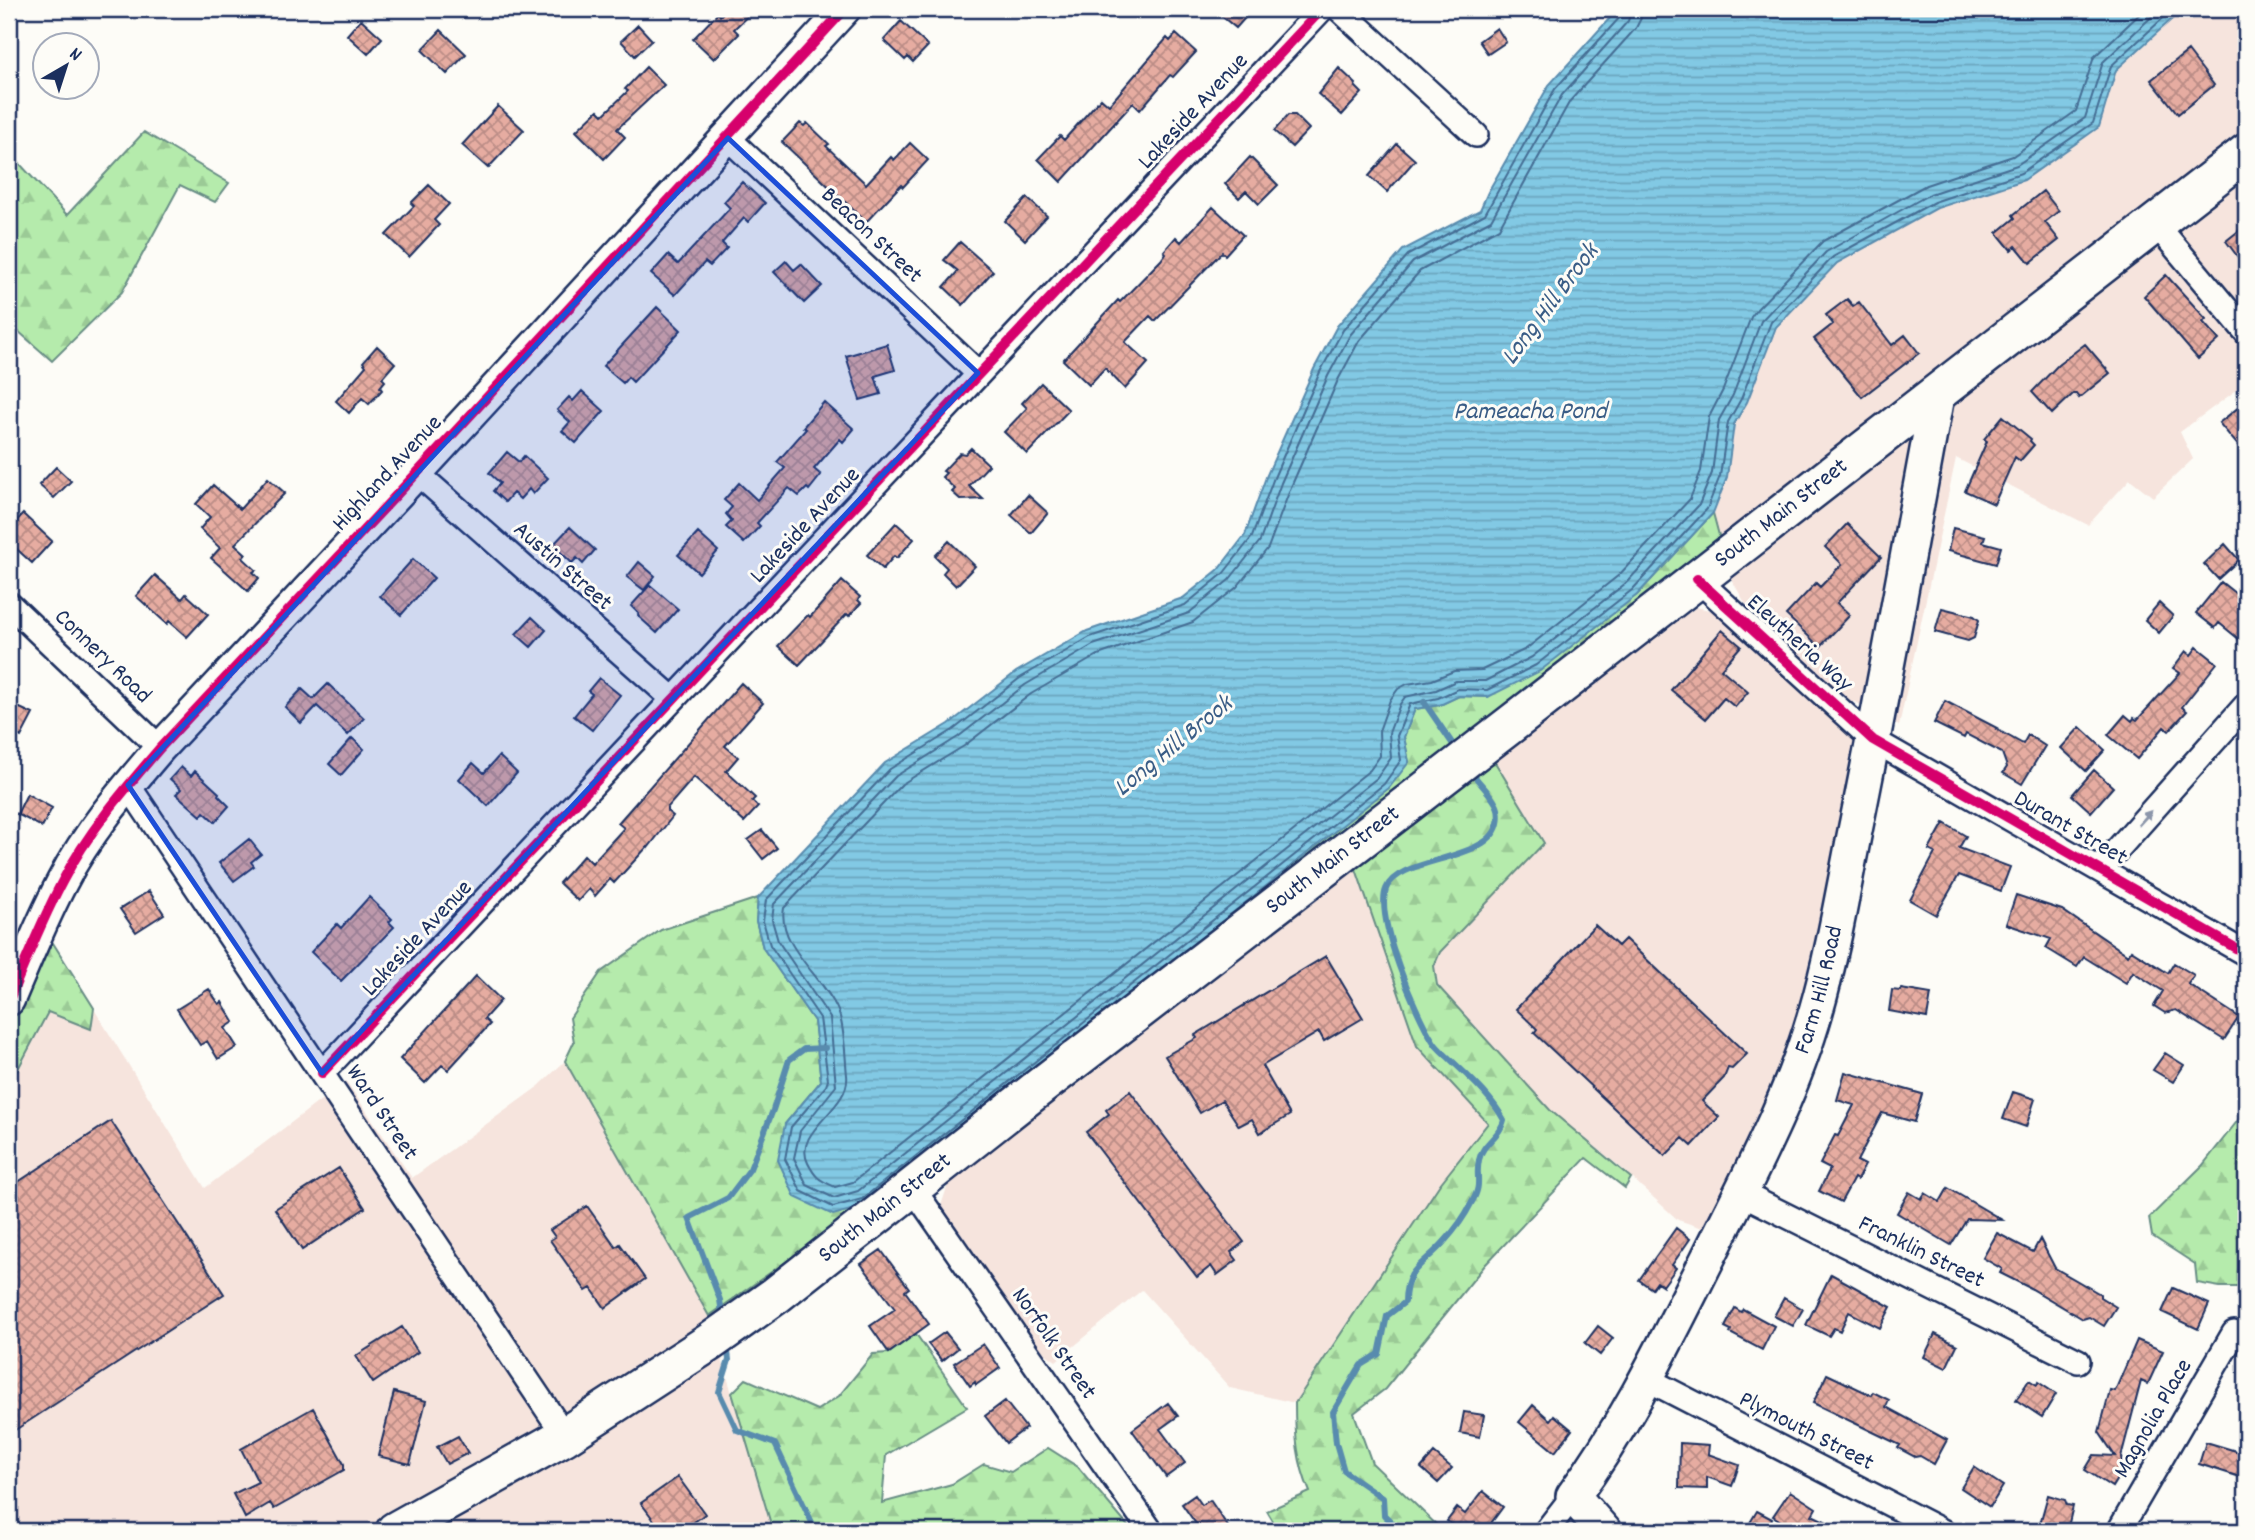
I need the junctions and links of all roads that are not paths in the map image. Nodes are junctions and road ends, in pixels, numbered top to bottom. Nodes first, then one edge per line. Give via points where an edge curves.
1 (845, 9) edge
2 (1322, 9) edge
3 (1339, 9) edge
4 (1476, 135) dead end
5 (728, 138) junction
6 (2246, 153) edge
7 (2155, 223) junction
8 (2246, 332) edge
9 (978, 373) junction
10 (1938, 391) junction
11 (417, 473) junction
12 (1697, 579) junction
13 (9, 604) edge
14 (673, 699) junction
15 (2246, 705) edge
16 (1873, 740) junction
17 (160, 748) junction
18 (128, 785) junction
19 (2100, 869) junction
20 (2246, 954) edge
21 (9, 1000) edge
22 (322, 1073) junction
23 (912, 1187) junction
24 (1741, 1193) junction
25 (2234, 1333) dead end
26 (2078, 1361) dead end
27 (1647, 1379) junction
28 (565, 1436) junction
29 (1573, 1496) junction
30 (395, 1531) edge
31 (1151, 1531) edge
32 (1546, 1531) edge
33 (1604, 1531) edge
34 (1942, 1531) edge
35 (2119, 1531) edge

1 - 5 street, Highland Avenue
2 - 9 street, Lakeside Avenue
3 - 4 street
5 - 9 street, Beacon Street
5 - 11 street, Highland Avenue
6 - 7 main road, South Main Street
7 - 8 street
7 - 10 main road, South Main Street
9 - 14 street, Lakeside Avenue
10 - 12 main road, South Main Street
10 - 16 main road, Farm Hill Road
11 - 14 street, Austin Street
11 - 17 street, Highland Avenue
12 - 16 street, Eleutheria Way
12 - 23 main road, South Main Street
13 - 17 street, Connery Road
14 - 22 street, Lakeside Avenue
19 -> 15 street
16 - 19 street, Durant Street
16 - 24 main road, Farm Hill Road via 1816,1011 1798,1067
17 - 18 street, Highland Avenue
18 - 21 street, Highland Avenue via 62,880
18 - 22 street, Ward Street
19 - 20 street, Durant Street
22 - 28 street, Ward Street
23 - 28 main road, South Main Street via 710,1342
23 - 31 street, Norfolk Street
24 - 26 street, Franklin Street
24 - 27 main road, Farm Hill Road
25 - 35 street, Magnolia Place
27 - 29 main road, Farm Hill Road
27 - 34 street, Plymouth Street
28 - 30 main road, South Main Street
29 - 32 street, Farm Hill Road
29 - 33 main road

